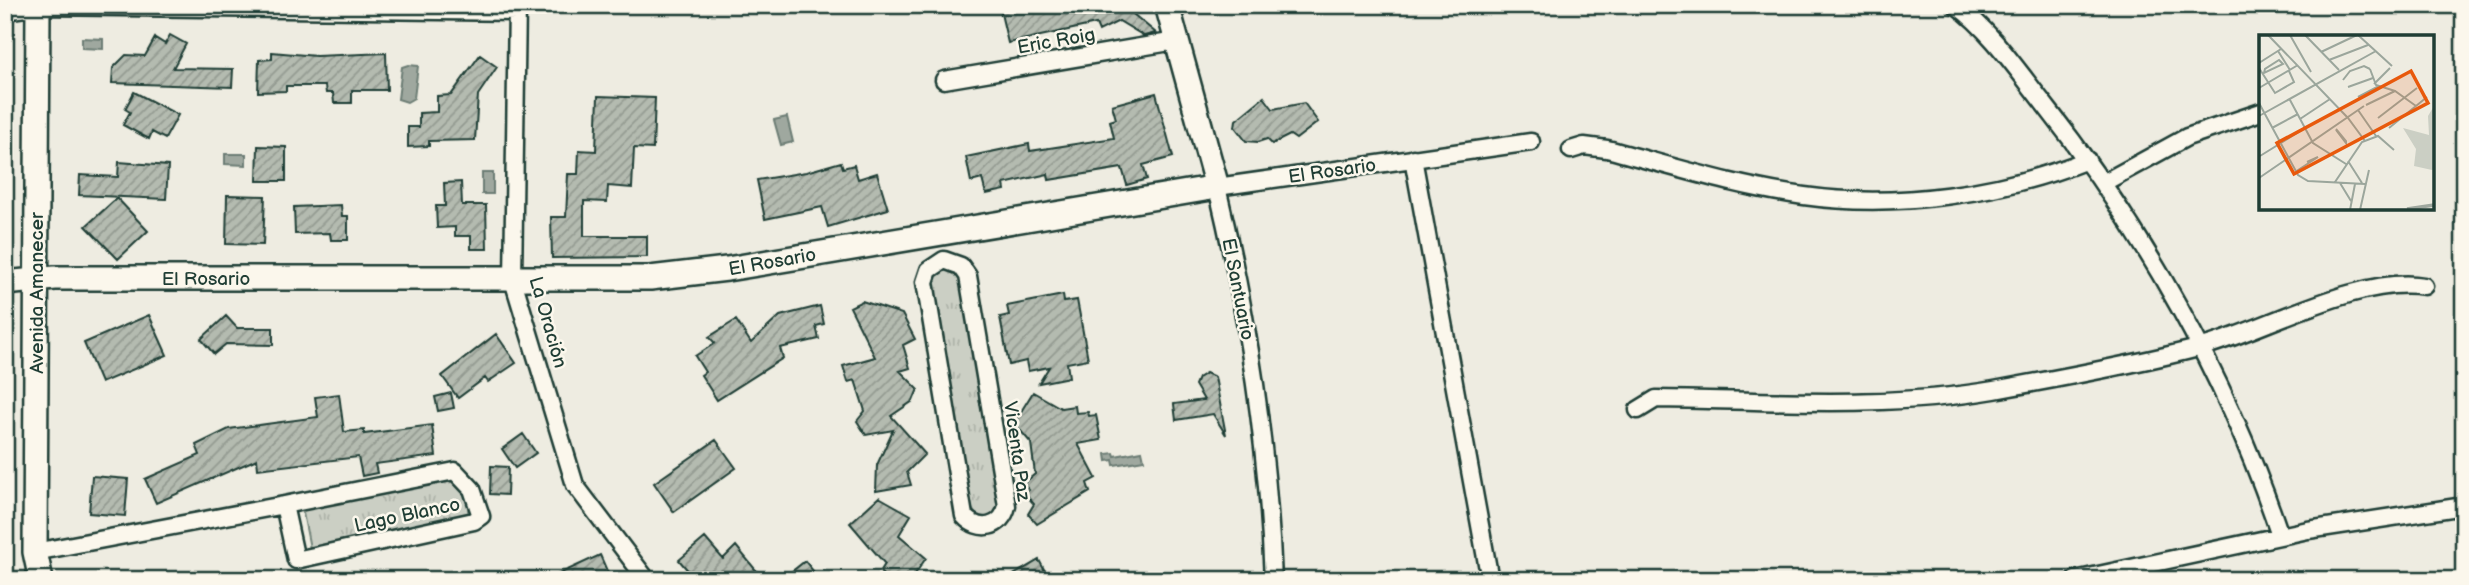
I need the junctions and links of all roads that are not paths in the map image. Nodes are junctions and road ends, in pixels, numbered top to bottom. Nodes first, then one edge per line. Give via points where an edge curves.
1 (38, 5) edge
2 (1167, 5) edge
3 (1957, 6) edge
4 (517, 8) edge
5 (5, 10) edge
6 (1176, 41) junction
7 (944, 80) dead end
8 (2259, 113) edge
9 (1531, 142) dead end
10 (1570, 150) dead end
11 (1413, 158) junction
12 (2087, 160) junction
13 (2103, 183) junction
14 (1217, 187) junction
15 (939, 233) junction
16 (944, 260) junction
17 (35, 278) junction
18 (513, 280) junction
19 (5, 283) edge
20 (2424, 286) dead end
21 (2200, 347) junction
22 (1638, 410) dead end
23 (284, 505) junction
24 (2464, 506) edge
25 (2280, 535) junction
26 (35, 552) junction
27 (41, 580) edge
28 (647, 580) edge
29 (1273, 580) edge
30 (1490, 580) edge
31 (2075, 580) edge

1 - 4 street
1 - 5 street
1 - 17 street, Avenida Amanecer
2 - 6 street, El Santuario
3 - 12 street via 2030,85
4 - 18 street, La Oración
6 - 7 street, Eric Roig
6 - 14 street, El Santuario
8 - 13 street via 2187,137
9 - 11 street, El Rosario
10 - 12 street via 1584,146 1607,149 1761,189 1861,202 1976,189 2045,175
11 - 14 street, El Rosario
11 - 30 street
12 - 13 street
13 - 21 street
14 - 15 street, El Rosario
14 - 29 street, El Santuario via 1259,399
15 - 16 street
15 - 18 street, El Rosario via 689,274
16 - 16 street, Vicenta Paz via 933,265 925,282 964,516 975,525 989,527 1002,519 1007,506 968,276 956,262
17 - 18 street, El Rosario
17 - 19 street, El Rosario
17 - 26 street, Avenida Amanecer
18 - 28 street, La Oración via 576,485
20 - 21 street via 2395,286 2324,302
21 - 22 street via 1930,399 1822,404 1656,399
21 - 25 street via 2244,441
23 - 23 street, Lago Blanco via 455,471 471,489 481,516 296,559
23 - 26 street, Lago Blanco
24 - 25 street
25 - 31 street
26 - 27 street, Avenida Amanecer

